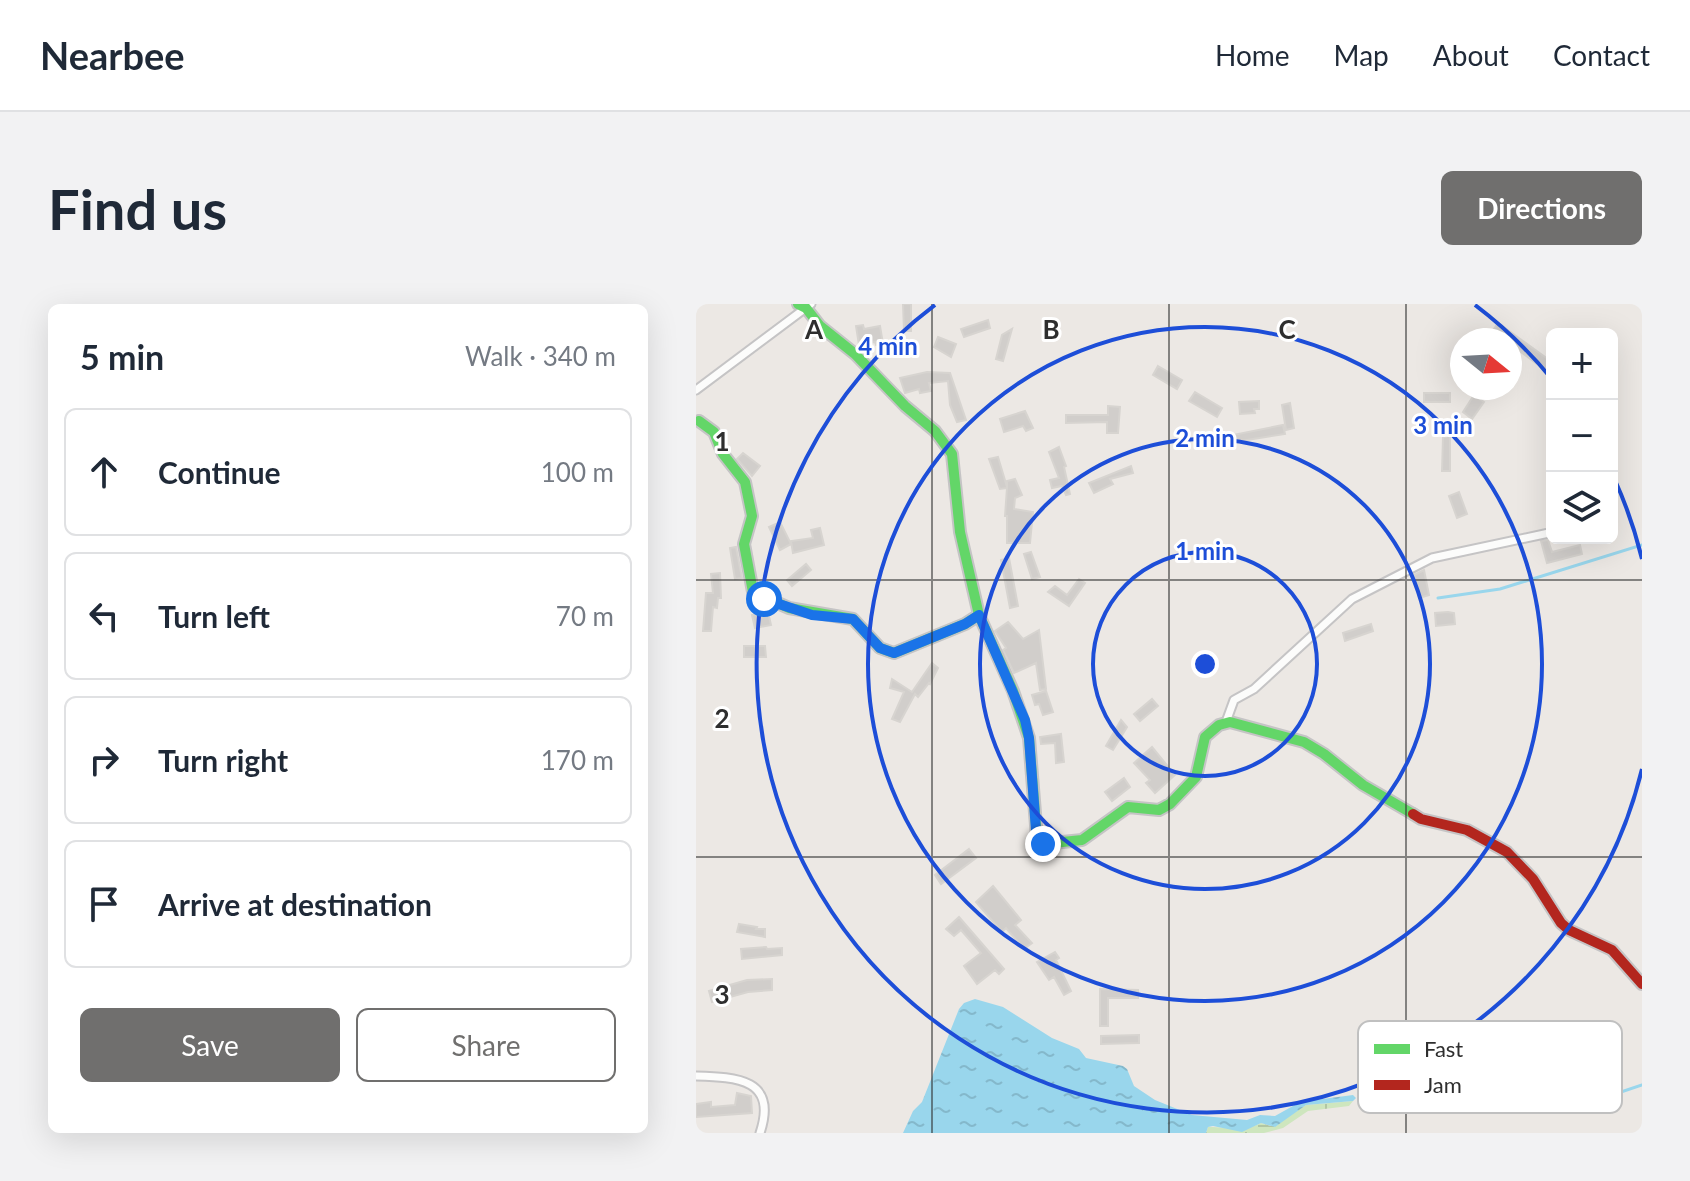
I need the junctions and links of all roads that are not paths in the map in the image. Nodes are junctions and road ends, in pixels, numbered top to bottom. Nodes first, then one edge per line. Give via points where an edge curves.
1 (805, 305) edge
2 (696, 390) edge
3 (699, 421) dead end
4 (1546, 534) edge
5 (979, 615) junction
6 (1226, 722) junction
7 (1642, 984) edge
8 (696, 1076) edge
9 (760, 1133) edge

1 - 2 street
1 - 5 street via 820,326 947,444
3 - 5 street via 714,432 745,482 752,516 744,544 753,592 812,615 853,619 880,648 894,653
4 - 6 street via 1432,558 1352,599 1254,689 1234,700
5 - 6 street via 1025,720 1037,838 1043,844 1082,840 1128,807 1159,810 1170,804 1196,777 1205,737
6 - 7 street via 1304,742 1421,819 1467,830 1507,852 1533,879 1561,923 1612,950
8 - 9 street via 732,1078 752,1086 766,1108

